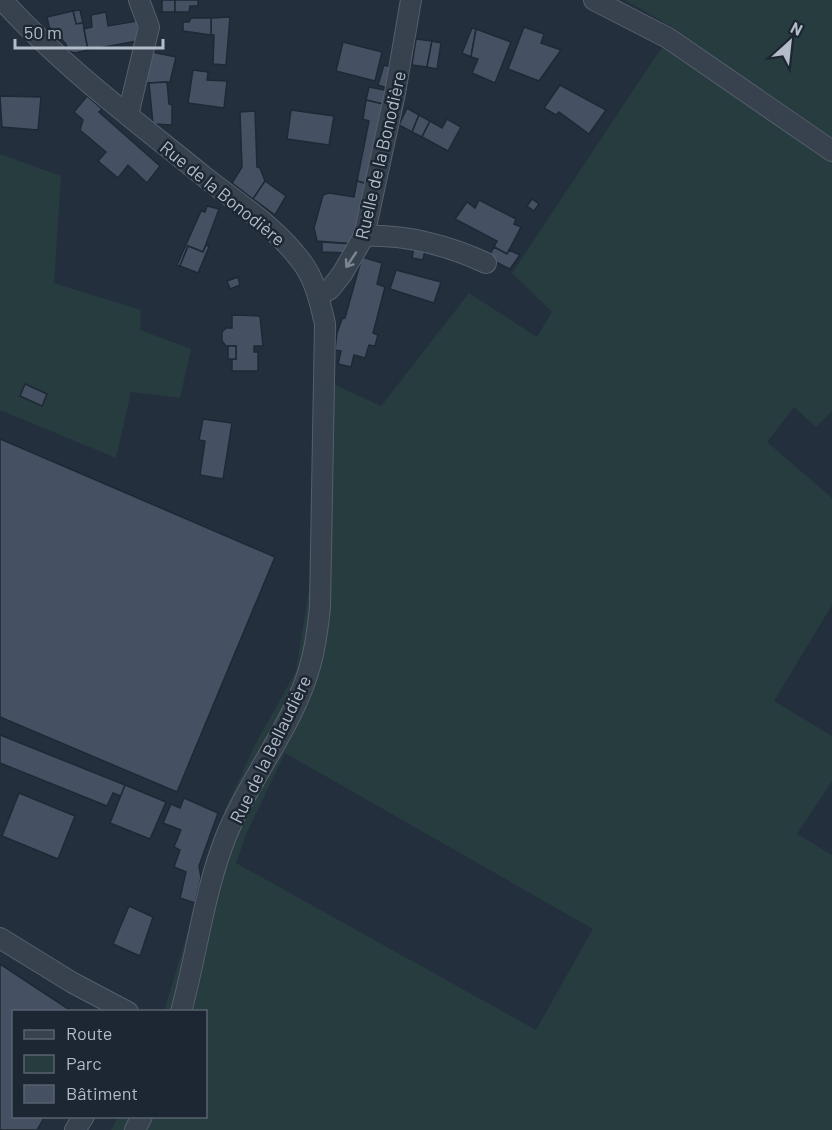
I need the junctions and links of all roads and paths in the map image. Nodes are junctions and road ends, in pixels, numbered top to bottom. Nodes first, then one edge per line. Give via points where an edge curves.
1 (2, 0) edge
2 (139, 0) edge
3 (411, 0) edge
4 (594, 0) edge
5 (128, 115) junction
6 (832, 151) edge
7 (364, 236) junction
8 (486, 263) dead end
9 (319, 295) junction
10 (324, 446) joint
11 (0, 938) edge
12 (126, 1010) edge
13 (181, 1010) edge

1 - 5 street, Rue de la Bonodière
2 - 5 street via 149,27
3 - 7 street, Ruelle de la Bonodière
4 - 6 street via 668,38
5 - 9 street, Rue de la Bonodière via 274,230 303,262
7 - 8 street via 456,249
7 -> 9 street, Ruelle de la Bonodière via 342,274
9 - 10 street, Rue de la Bonodière via 325,324
10 - 13 street, Rue de la Bellaudière via 320,607 310,667 222,846
11 - 12 street

